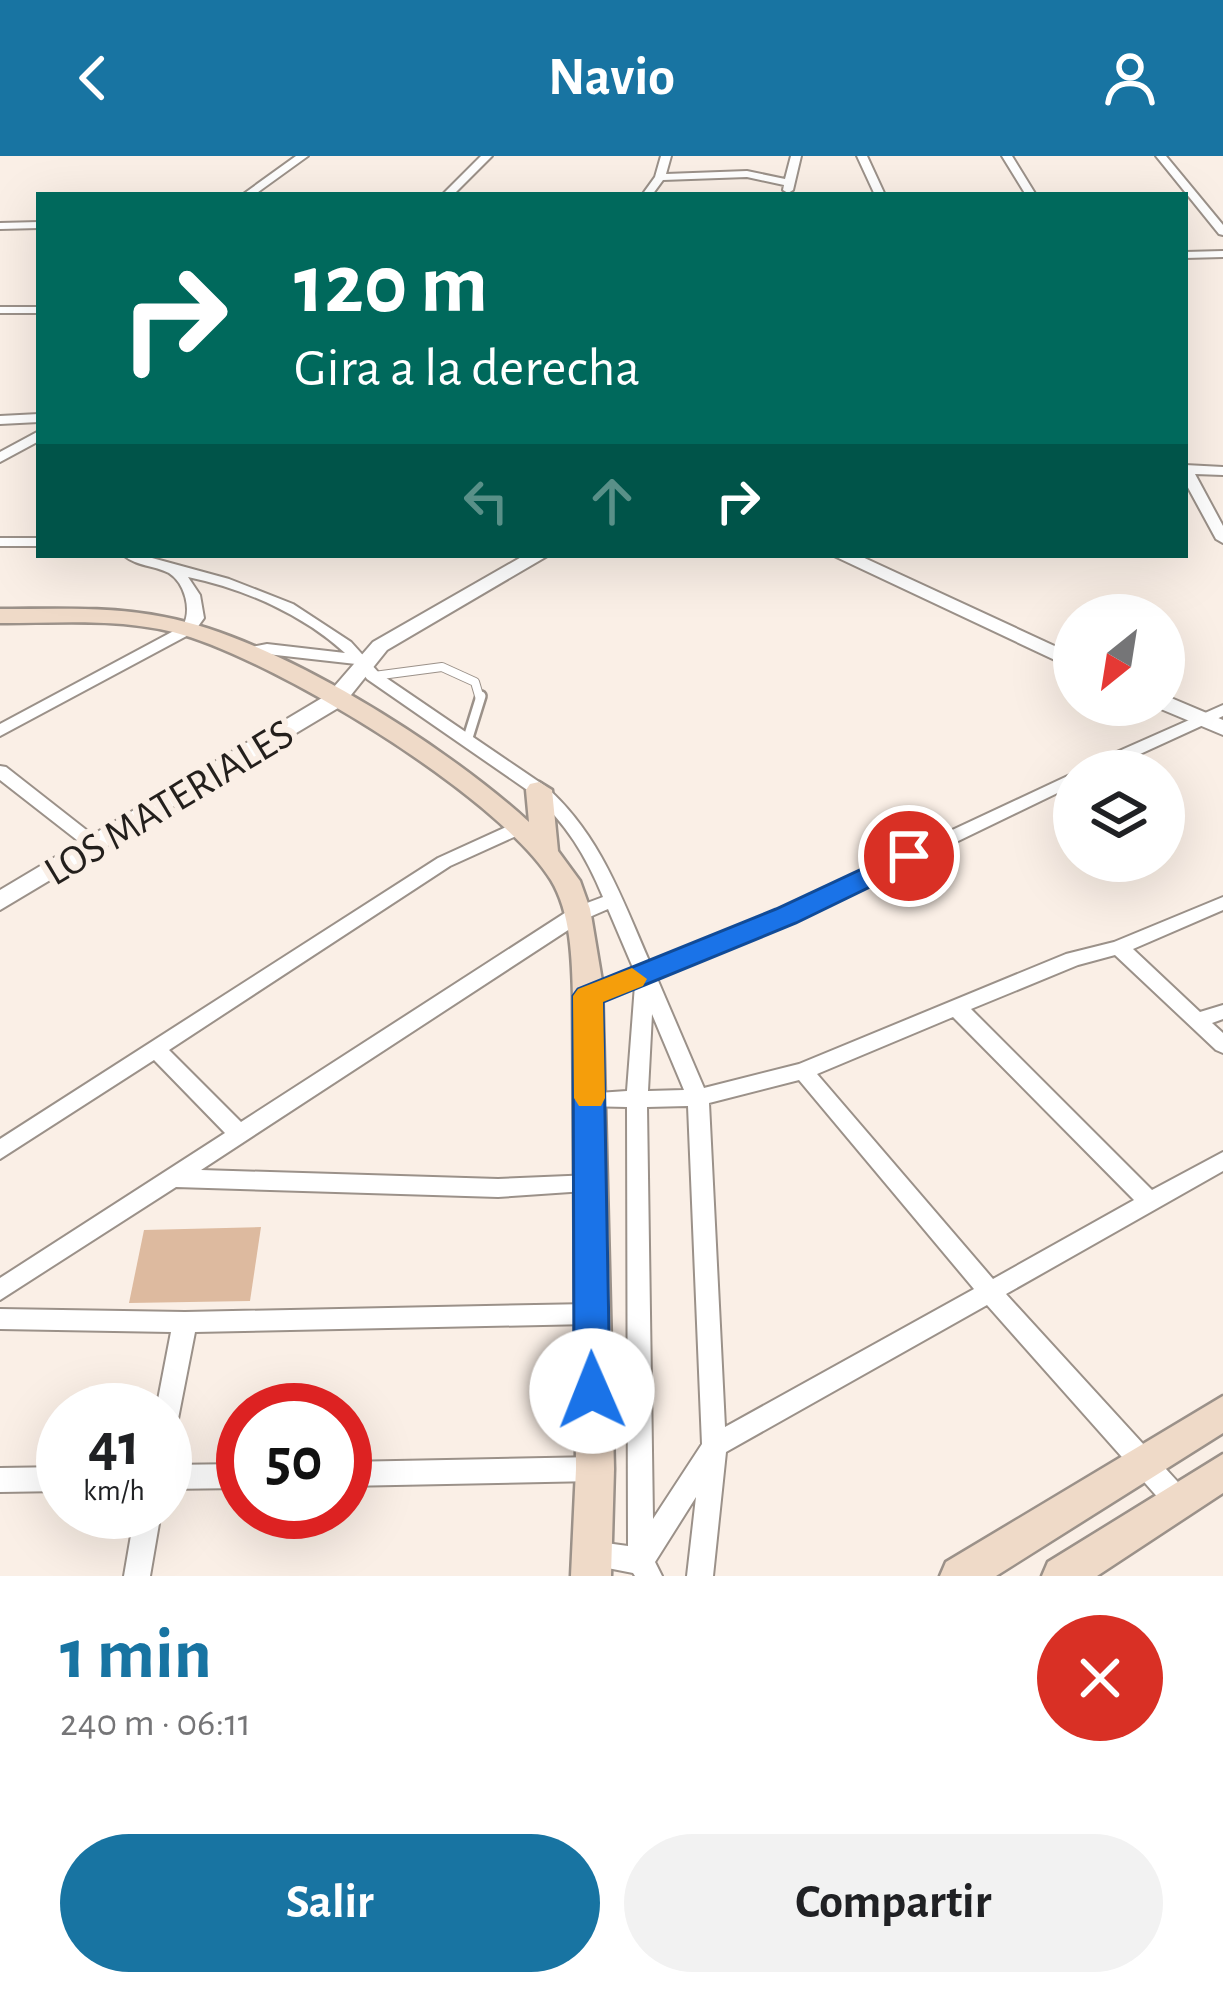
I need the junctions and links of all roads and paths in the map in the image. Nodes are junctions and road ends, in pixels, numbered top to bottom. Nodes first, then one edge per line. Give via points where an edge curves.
1 (303, 156) edge
2 (487, 156) edge
3 (666, 156) edge
4 (796, 156) edge
5 (862, 156) edge
6 (1007, 156) edge
7 (1161, 156) edge
8 (660, 177) junction
9 (788, 189) edge
10 (251, 192) edge
11 (451, 192) edge
12 (649, 192) edge
13 (879, 192) edge
14 (1029, 192) edge
15 (36, 225) edge
16 (0, 226) edge
17 (1223, 232) edge
18 (1223, 254) edge
19 (1188, 255) edge
20 (0, 310) edge
21 (36, 310) edge
22 (36, 408) edge
23 (2, 416) edge
24 (36, 418) edge
25 (36, 437) edge
26 (0, 439) edge
27 (0, 458) edge
28 (1188, 470) edge
29 (1223, 471) edge
30 (1188, 475) edge
31 (1223, 539) edge
32 (0, 542) edge
33 (36, 542) edge
34 (139, 558) edge
35 (533, 558) edge
36 (848, 558) edge
37 (175, 570) junction
38 (0, 616) edge
39 (188, 629) junction
40 (248, 652) junction
41 (1053, 653) edge
42 (367, 668) junction
43 (335, 700) junction
44 (1212, 714) edge
45 (1223, 728) edge
46 (0, 731) edge
47 (467, 741) junction
48 (1134, 750) edge
49 (0, 771) edge
50 (1053, 788) edge
51 (539, 790) junction
52 (521, 827) junction
53 (97, 847) junction
54 (545, 852) junction
55 (615, 899) junction
56 (0, 901) edge
57 (1223, 903) edge
58 (578, 914) junction
59 (1119, 947) junction
60 (646, 974) junction
61 (588, 996) junction
62 (955, 1006) junction
63 (1223, 1012) edge
64 (1197, 1020) junction
65 (1223, 1045) edge
66 (156, 1050) junction
67 (803, 1071) junction
68 (698, 1097) junction
69 (637, 1099) junction
70 (590, 1100) junction
71 (240, 1135) junction
72 (0, 1150) edge
73 (1223, 1161) edge
74 (171, 1178) junction
75 (592, 1184) junction
76 (1148, 1201) junction
77 (0, 1290) edge
78 (990, 1292) junction
79 (590, 1314) junction
80 (0, 1319) edge
81 (185, 1322) junction
82 (173, 1383) edge
83 (1223, 1413) edge
84 (714, 1446) junction
85 (1143, 1462) junction
86 (595, 1468) junction
87 (1223, 1472) edge
88 (372, 1473) edge
89 (36, 1479) edge
90 (0, 1480) edge
91 (1178, 1502) junction
92 (143, 1539) edge
93 (591, 1565) edge
94 (645, 1568) edge
95 (1079, 1572) edge
96 (137, 1576) edge
97 (700, 1576) edge
98 (960, 1576) edge

1 - 10 street
2 - 11 street
3 - 8 street
4 - 9 street
5 - 13 street
6 - 14 street
7 - 17 street
8 - 9 street via 747,174
8 - 12 street
15 - 16 street
18 - 19 street
20 - 21 street
22 - 23 street
23 - 24 street
23 - 26 street
25 - 27 street
28 - 29 street
30 - 31 street
32 - 33 street
34 - 37 street
35 - 42 street
36 - 41 street
37 - 39 street via 193,595 196,619
37 - 42 street via 270,601 344,641
38 - 39 main road via 116,618
39 - 40 main road
39 - 46 street
40 - 42 street
40 - 43 main road
42 - 43 street
42 - 47 street
42 - 47 lane via 442,667 475,682 481,696
43 - 52 main road
43 - 53 street, LOS MATERIALES
44 - 45 street
44 - 48 street
47 - 51 street
49 - 53 street
50 - 60 street
51 - 54 main road
51 - 55 street via 586,844
52 - 54 main road
52 - 66 street via 443,862
53 - 56 street, LOS MATERIALES
54 - 58 main road
55 - 58 street
55 - 60 street
57 - 59 street
58 - 61 main road
58 - 71 street
59 - 62 street
59 - 64 street
60 - 61 street
60 - 68 street
60 - 69 street
61 - 70 main road
62 - 67 street
62 - 76 street
63 - 64 street
64 - 65 street
66 - 71 street
66 - 72 street
67 - 68 street
67 - 78 street
68 - 69 street
68 - 84 street
69 - 70 street
69 - 94 street
70 - 75 main road
71 - 74 street
73 - 76 street
74 - 75 street
74 - 77 street
75 - 79 main road
76 - 78 street
78 - 84 street
78 - 85 street
79 - 81 street
79 - 86 main road
80 - 81 street
81 - 82 street
83 - 85 main road
84 - 94 street
84 - 97 street
85 - 91 street
85 - 98 main road
86 - 88 street
86 - 93 main road
87 - 91 main road
89 - 90 street
91 - 95 main road
92 - 96 street
93 - 94 street

